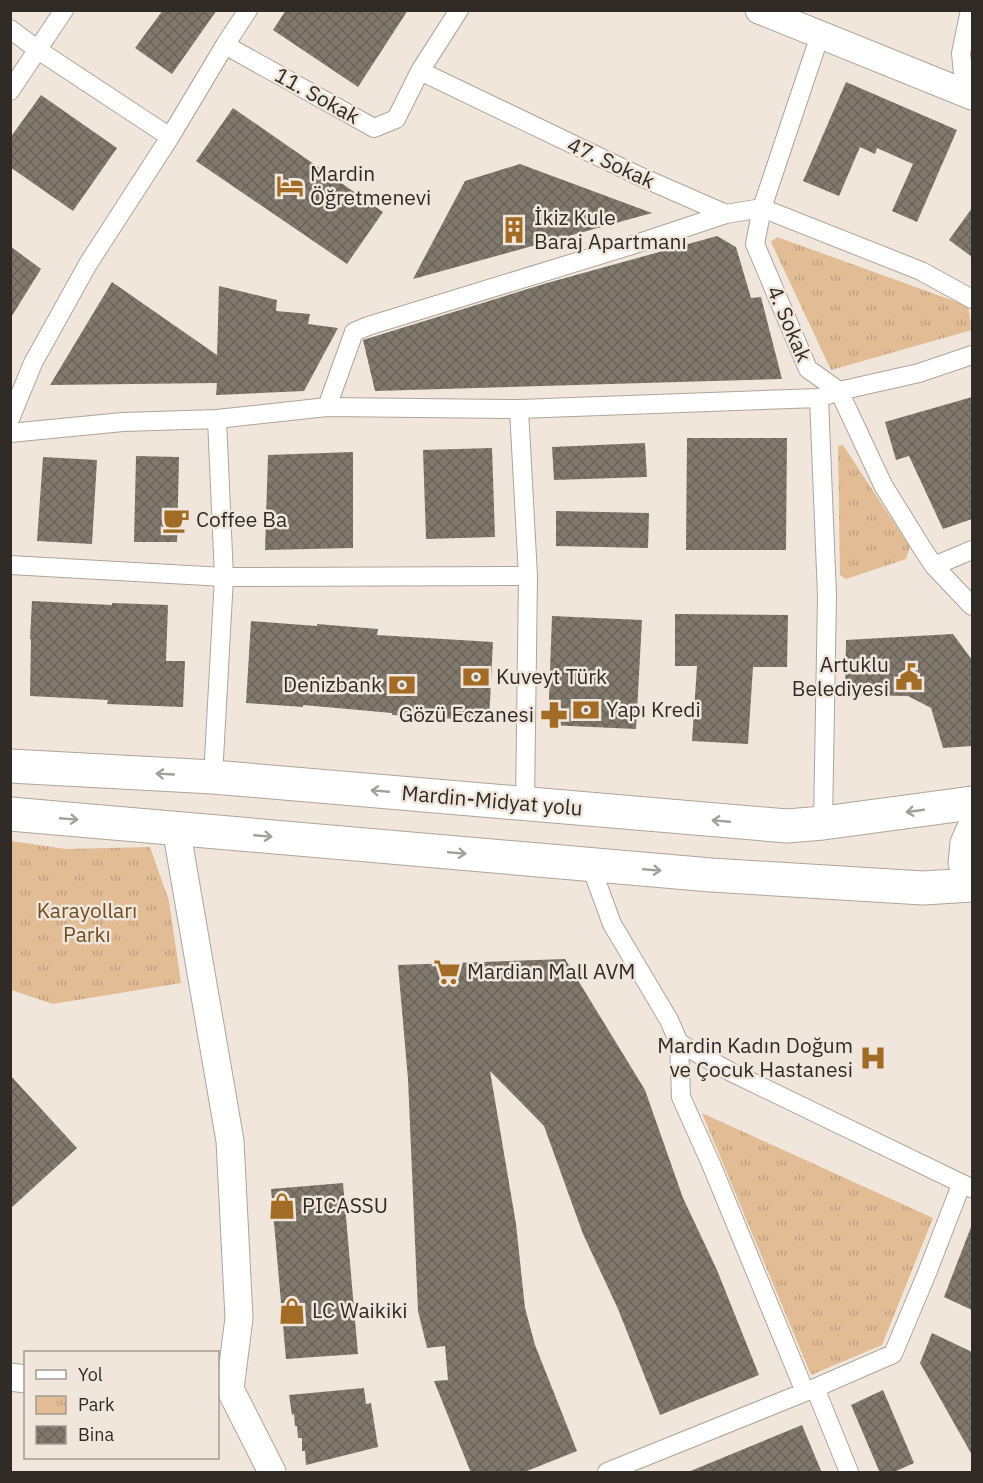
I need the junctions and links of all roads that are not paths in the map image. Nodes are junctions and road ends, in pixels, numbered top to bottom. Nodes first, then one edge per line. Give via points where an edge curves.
1 (64, 10) edge
2 (248, 10) edge
3 (459, 10) edge
4 (759, 10) edge
5 (970, 10) edge
6 (10, 29) edge
7 (820, 35) junction
8 (225, 45) junction
9 (38, 50) junction
10 (420, 71) junction
11 (10, 91) edge
12 (969, 94) edge
13 (170, 137) junction
14 (762, 208) junction
15 (726, 214) junction
16 (972, 299) edge
17 (972, 355) edge
18 (839, 391) junction
19 (819, 398) junction
20 (327, 407) junction
21 (519, 409) junction
22 (10, 419) edge
23 (216, 419) junction
24 (10, 433) edge
25 (972, 550) edge
26 (10, 566) edge
27 (934, 566) junction
28 (528, 576) junction
29 (224, 577) junction
30 (972, 606) edge
31 (10, 766) edge
32 (213, 777) junction
33 (972, 803) edge
34 (525, 804) junction
35 (10, 814) edge
36 (822, 823) junction
37 (972, 825) edge
38 (176, 828) junction
39 (590, 864) junction
40 (972, 884) edge
41 (922, 888) junction
42 (972, 895) edge
43 (679, 1043) junction
44 (967, 1187) edge
45 (224, 1389) edge
46 (810, 1390) junction
47 (272, 1473) edge
48 (607, 1473) edge
49 (849, 1473) edge

1 - 9 street
2 - 8 street
3 - 10 street, 11. Sokak
4 - 7 street
5 - 12 street via 961,54
6 - 9 street
7 - 12 street
7 - 14 street, 4. Sokak
8 - 10 street, 11. Sokak via 374,128 396,118
8 - 13 street
9 - 11 street
9 - 13 street
10 - 15 street, 47. Sokak via 639,177
13 - 22 street via 88,264 33,363
14 - 15 street
14 - 16 street via 921,271
14 - 18 street, 4. Sokak via 755,244 808,369
15 - 20 street via 354,332
17 - 18 street via 919,373
18 - 19 street
18 - 27 street, 4. Sokak via 883,485
19 - 21 street
19 - 36 street via 827,596
20 - 21 street
20 - 23 street
21 - 28 street
23 - 24 street via 123,422
23 - 29 street
25 - 27 street
26 - 29 street
27 - 30 street, 4. Sokak
28 - 29 street
28 - 34 street
29 - 32 street
32 -> 31 highway, Mardin-Midyat yolu
34 -> 32 highway, Mardin-Midyat yolu
33 -> 36 highway, Mardin-Midyat yolu
36 -> 34 highway, Mardin-Midyat yolu via 787,826
35 -> 38 highway
37 - 40 street via 964,843 962,862
38 -> 39 highway
38 - 45 street via 230,1141 239,1318
39 -> 41 highway
39 - 43 street via 612,924
40 - 41 highway
41 - 42 highway
43 - 44 street
43 - 46 street via 681,1097
44 - 46 street via 893,1354
45 - 47 street
46 - 48 street
46 - 49 street

